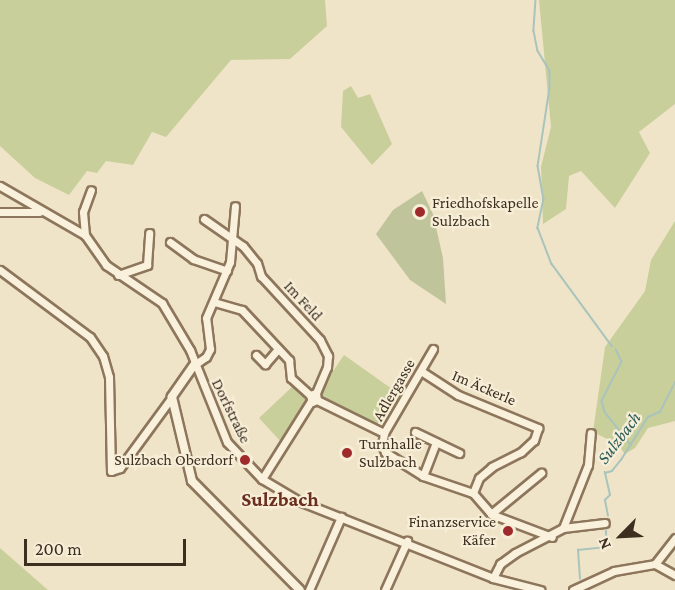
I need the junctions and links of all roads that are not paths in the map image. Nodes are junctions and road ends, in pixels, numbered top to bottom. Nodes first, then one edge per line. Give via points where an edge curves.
1 (0, 186) edge
2 (92, 190) dead end
3 (236, 206) dead end
4 (0, 212) edge
5 (39, 212) junction
6 (204, 219) dead end
7 (149, 233) dead end
8 (85, 235) junction
9 (232, 238) junction
10 (170, 242) dead end
11 (0, 270) edge
12 (226, 271) junction
13 (118, 275) junction
14 (214, 302) junction
15 (278, 349) junction
16 (433, 349) dead end
17 (256, 355) dead end
18 (194, 365) junction
19 (421, 371) junction
20 (172, 397) junction
21 (313, 397) junction
22 (415, 432) dead end
23 (384, 433) junction
24 (591, 433) dead end
25 (436, 442) junction
26 (459, 453) dead end
27 (542, 473) dead end
28 (423, 476) junction
29 (262, 479) junction
30 (473, 493) junction
31 (491, 514) junction
32 (341, 517) junction
33 (605, 523) dead end
34 (563, 528) junction
35 (552, 537) junction
36 (675, 538) edge
37 (407, 541) junction
38 (655, 564) junction
39 (675, 575) edge
40 (494, 578) junction
41 (300, 590) edge
42 (309, 590) edge
43 (385, 590) edge
44 (540, 590) edge
45 (573, 590) edge

1 - 5 street, Dorfstraße
2 - 8 street via 83,212
3 - 9 street
4 - 5 street
5 - 8 street, Dorfstraße
6 - 9 street, Im Feld
7 - 13 street via 147,265
8 - 13 street, Dorfstraße
9 - 12 street
9 - 21 street, Im Feld via 325,348 327,367
10 - 12 street via 193,259
11 - 20 street via 90,337 103,356 109,377 111,471 120,468
12 - 14 street
13 - 18 street, Dorfstraße via 162,303 182,333
14 - 15 street via 242,310
14 - 18 street via 206,318 210,349
15 - 17 street via 265,364
15 - 21 street via 289,360 296,385
16 - 19 street, Adlergasse
18 - 20 street
18 - 29 street, Dorfstraße via 227,442
19 - 23 street, Adlergasse
19 - 30 street, Im Äckerle via 458,395 538,428 534,440 521,452 479,478
20 - 41 street via 181,446 198,489
21 - 23 street
21 - 29 street, Im Feld
22 - 25 street
23 - 28 street, Adlergasse via 382,446
24 - 34 street via 588,465
25 - 26 street
25 - 28 street
27 - 31 street
28 - 30 street
29 - 32 street, Dorfstraße via 292,497
30 - 31 street
31 - 35 street
32 - 37 street, Dorfstraße
32 - 42 street
33 - 34 street
34 - 35 street
35 - 40 street via 515,553 500,564
36 - 38 street
37 - 40 street, Dorfstraße
37 - 43 street
38 - 39 street
38 - 45 street via 614,571
40 - 44 street, Dorfstraße

